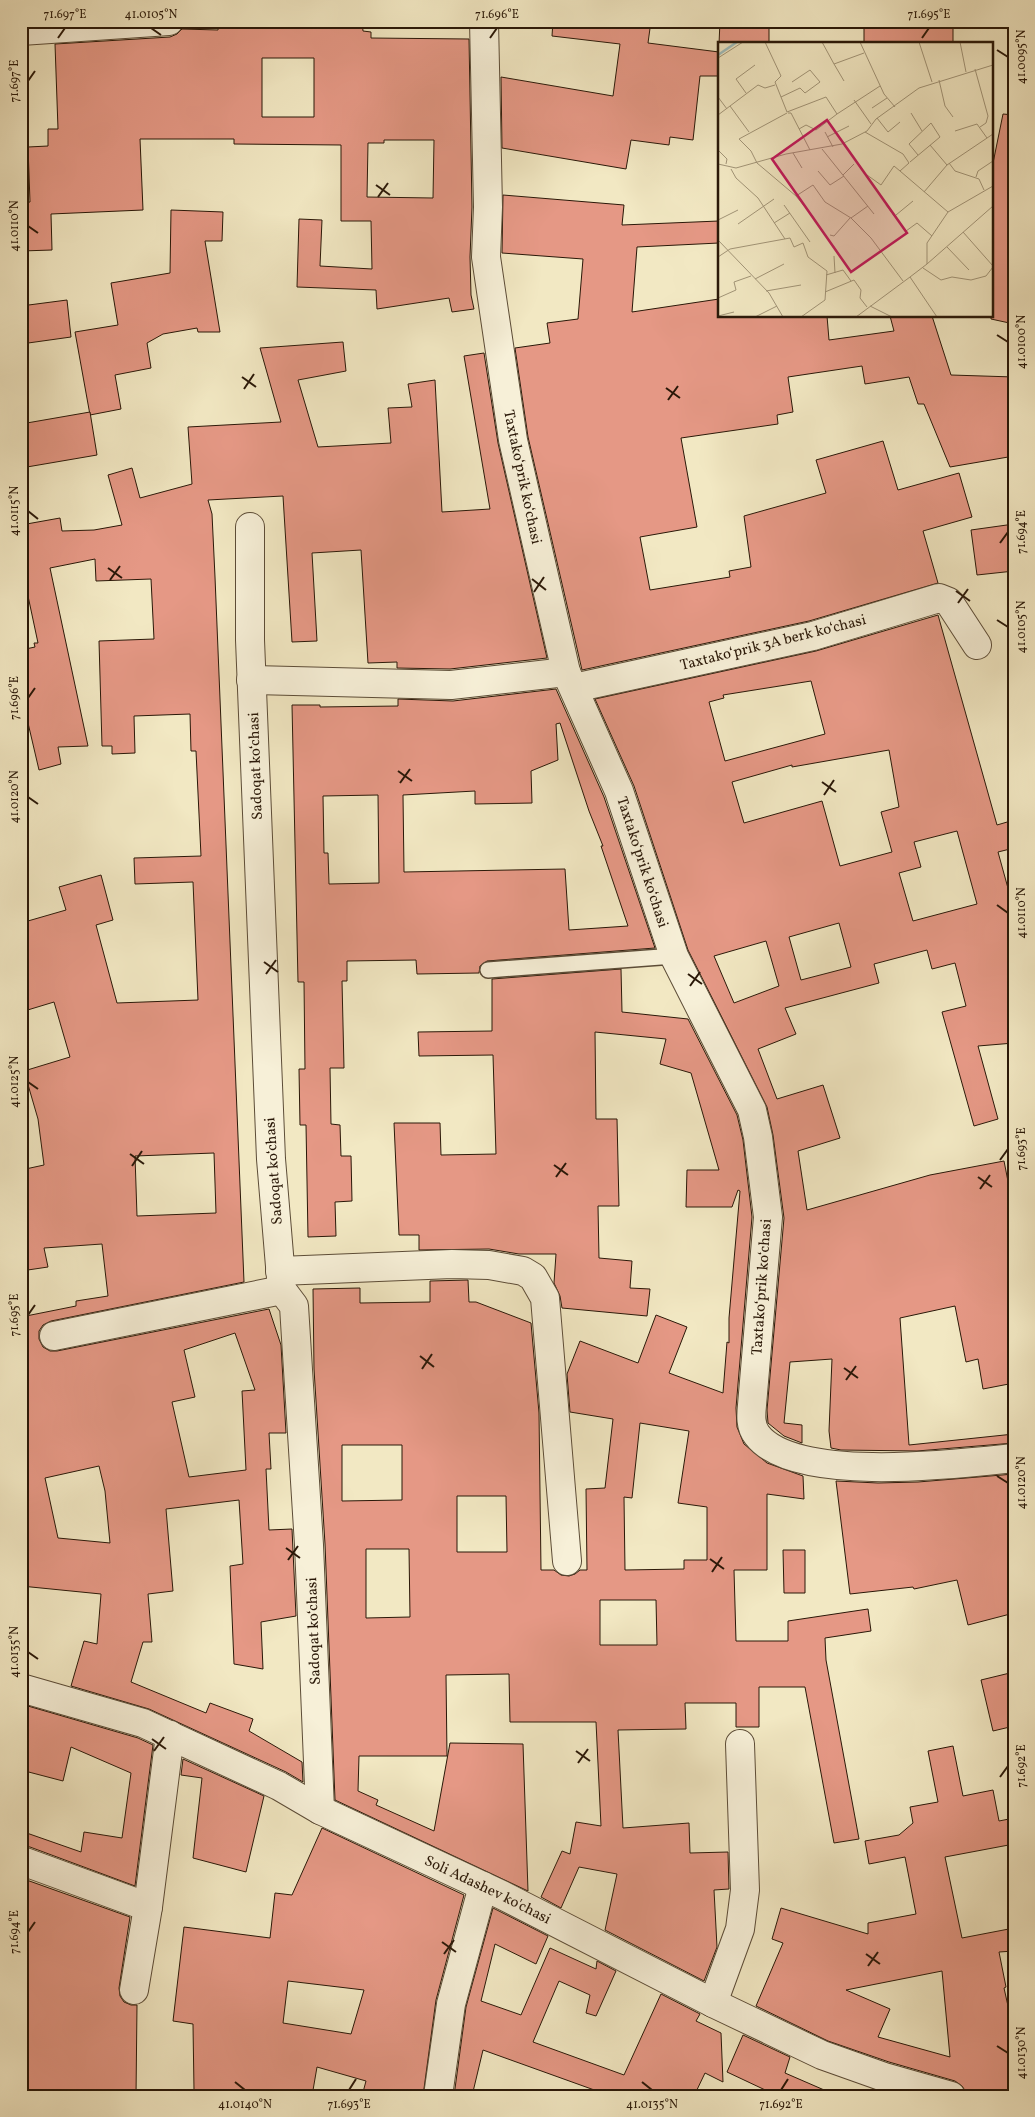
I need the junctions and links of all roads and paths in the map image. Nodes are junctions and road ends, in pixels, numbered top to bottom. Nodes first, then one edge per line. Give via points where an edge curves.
1 (169, 21) edge
2 (484, 21) edge
3 (21, 31) edge
4 (250, 527) dead end
5 (977, 646) dead end
6 (251, 680) junction
7 (570, 680) junction
8 (674, 956) junction
9 (488, 970) dead end
10 (281, 1280) junction
11 (54, 1336) dead end
12 (1014, 1458) edge
13 (566, 1561) dead end
14 (21, 1688) edge
15 (170, 1735) junction
16 (740, 1744) dead end
17 (320, 1810) junction
18 (21, 1862) edge
19 (483, 1886) junction
20 (148, 1907) junction
21 (134, 1990) dead end
22 (713, 2003) junction
23 (438, 2096) edge
24 (951, 2096) edge

1 - 3 street
2 - 7 street, Taxtakoʻprik koʻchasi via 486,257 513,440
4 - 6 street, Sadoqat koʻchasi
5 - 7 street, Taxtakoʻprik 3A berk koʻchasi via 949,602 939,598 813,636
6 - 7 street, Taxtakoʻprik 3A berk koʻchasi via 451,685
6 - 10 street, Sadoqat koʻchasi via 271,1159
7 - 8 street, Taxtakoʻprik koʻchasi via 619,791
8 - 9 lane
8 - 12 street, Taxtakoʻprik koʻchasi via 752,1110 758,1137 768,1217 751,1421 756,1434 778,1452 860,1467 914,1468
10 - 11 street
10 - 13 street via 452,1264 489,1265 523,1271 533,1277 545,1298
10 - 17 street, Sadoqat koʻchasi via 294,1306 309,1546
14 - 15 street, Soli Adashev ko'chasi via 143,1723
15 - 17 street, Soli Adashev ko'chasi via 279,1786
15 - 20 street
16 - 22 street via 745,1890 740,1929
17 - 19 street, Soli Adashev ko'chasi
18 - 20 street
19 - 22 street, Soli Adashev ko'chasi
19 - 23 street via 451,2004
20 - 21 street
22 - 24 street, Soli Adashev ko'chasi via 822,2055

